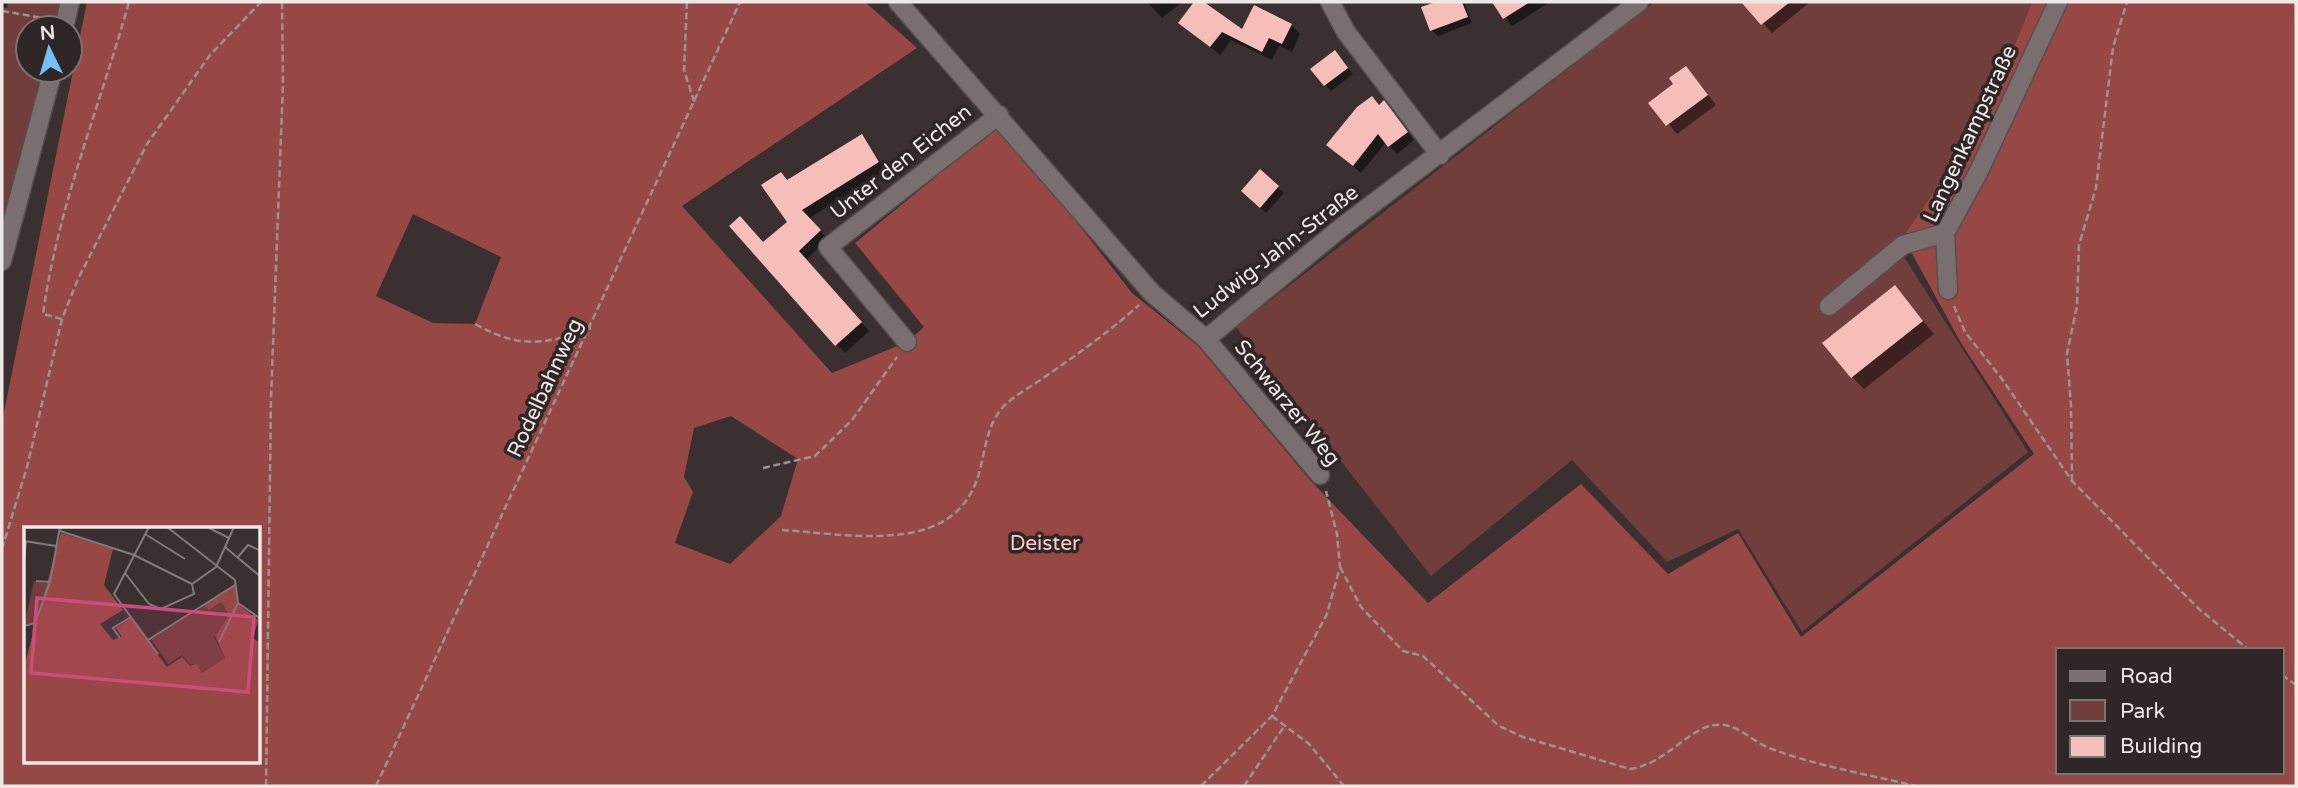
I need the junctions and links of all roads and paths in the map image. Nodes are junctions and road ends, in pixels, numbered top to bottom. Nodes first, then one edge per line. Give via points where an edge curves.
1 (129, 2) edge
2 (261, 2) edge
3 (282, 2) edge
4 (687, 2) edge
5 (740, 2) edge
6 (898, 2) edge
7 (1331, 2) edge
8 (1639, 2) edge
9 (2058, 2) edge
10 (2127, 2) edge
11 (49, 84) edge
12 (695, 104) junction
13 (999, 115) junction
14 (1440, 155) junction
15 (1945, 233) junction
16 (2, 261) edge
17 (1948, 290) joint
18 (1152, 293) junction
19 (1829, 306) dead end
20 (62, 319) junction
21 (475, 324) dead end
22 (591, 328) junction
23 (1206, 340) junction
24 (907, 342) joint
25 (763, 468) dead end
26 (1320, 475) joint
27 (2072, 481) junction
28 (782, 530) dead end
29 (2, 549) edge
30 (1340, 567) junction
31 (2247, 648) edge
32 (1272, 716) junction
33 (1285, 725) junction
34 (266, 786) edge
35 (376, 786) edge
36 (1201, 786) edge
37 (1244, 786) edge
38 (1344, 786) edge
39 (1916, 786) edge

1 - 20 path via 82,148 49,272 43,314
2 - 20 path via 210,55 147,144
3 - 34 path
4 - 12 path via 684,70
5 - 12 path, Rodelbahnweg
6 - 13 street, Ludwig-Jahn-Straße
7 - 14 street via 1346,32
8 - 14 street, Ludwig-Jahn-Straße
9 - 15 street, Langenkampstraße
10 - 27 path via 2113,47 2096,188 2079,245 2077,306 2067,354
11 - 16 street
12 - 22 path, Rodelbahnweg
13 - 18 street, Ludwig-Jahn-Straße
13 - 24 street, Unter den Eichen via 828,247
14 - 23 street, Ludwig-Jahn-Straße via 1342,228
15 - 17 street, Langenkampstraße
15 - 19 street via 1903,245
17 - 27 path via 1965,332
18 - 23 street, Ludwig-Jahn-Straße
18 - 28 path via 1093,343 1003,407 991,428 972,491 952,519 935,528 894,536
20 - 29 path
21 - 22 path via 498,337 529,344
22 - 35 path, Rodelbahnweg
23 - 26 street, Schwarzer Weg
24 - 25 path via 852,420 815,456
26 - 30 path, Schwarzer Weg via 1337,534
27 - 31 path via 2199,609
30 - 32 path, Schwarzer Weg via 1327,614
30 - 39 path via 1361,607 1403,651 1423,656 1499,726 1523,737 1630,769 1663,758 1715,725 1738,728 1764,746 1833,769
32 - 33 path
32 - 36 path, Schwarzer Weg
33 - 37 path
33 - 38 path via 1309,744

